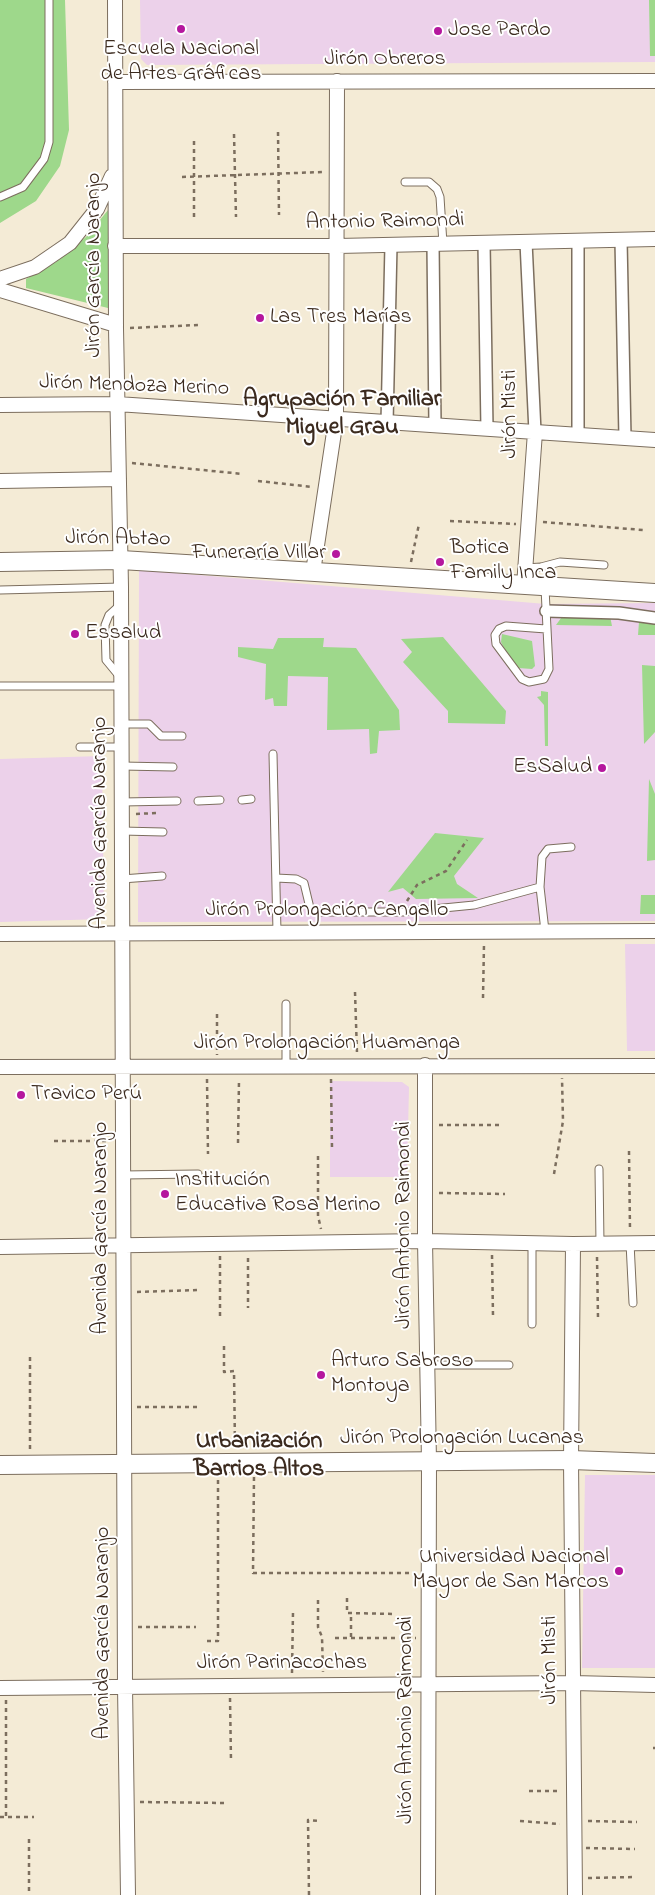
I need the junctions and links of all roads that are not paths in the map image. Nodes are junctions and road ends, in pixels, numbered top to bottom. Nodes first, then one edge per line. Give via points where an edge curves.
1 (49, 0) edge
2 (115, 0) edge
3 (655, 80) edge
4 (337, 81) junction
5 (115, 82) junction
6 (115, 168) junction
7 (405, 182) dead end
8 (0, 197) edge
9 (655, 239) edge
10 (578, 240) junction
11 (621, 240) junction
12 (526, 242) junction
13 (484, 243) junction
14 (438, 244) junction
15 (391, 245) junction
16 (115, 246) junction
17 (338, 246) junction
18 (0, 279) edge
19 (0, 290) edge
20 (116, 327) junction
21 (117, 404) junction
22 (0, 405) edge
23 (336, 419) junction
24 (387, 423) junction
25 (435, 426) junction
26 (486, 429) junction
27 (536, 432) junction
28 (578, 435) junction
29 (625, 438) junction
30 (655, 440) edge
31 (119, 479) junction
32 (0, 481) edge
33 (121, 560) junction
34 (0, 562) edge
35 (604, 565) dead end
36 (525, 568) junction
37 (313, 572) junction
38 (524, 586) junction
39 (121, 587) junction
40 (546, 588) junction
41 (0, 590) edge
42 (655, 594) edge
43 (546, 611) junction
44 (655, 618) edge
45 (546, 629) junction
46 (122, 683) junction
47 (0, 686) edge
48 (122, 724) junction
49 (182, 736) dead end
50 (122, 746) junction
51 (80, 747) dead end
52 (273, 754) dead end
53 (122, 766) junction
54 (173, 767) dead end
55 (250, 799) dead end
56 (198, 800) dead end
57 (220, 800) dead end
58 (242, 800) dead end
59 (177, 801) dead end
60 (122, 809) junction
61 (122, 831) junction
62 (163, 832) dead end
63 (571, 848) dead end
64 (162, 876) dead end
65 (276, 878) junction
66 (122, 879) junction
67 (540, 887) junction
68 (655, 931) edge
69 (122, 932) junction
70 (278, 932) junction
71 (545, 932) junction
72 (0, 934) edge
73 (286, 1004) dead end
74 (425, 1065) junction
75 (123, 1066) junction
76 (286, 1066) junction
77 (655, 1066) edge
78 (0, 1067) edge
79 (599, 1169) dead end
80 (198, 1174) dead end
81 (123, 1176) junction
82 (425, 1241) junction
83 (655, 1242) edge
84 (532, 1243) junction
85 (630, 1243) junction
86 (573, 1244) junction
87 (598, 1244) junction
88 (124, 1245) junction
89 (0, 1247) edge
90 (632, 1303) dead end
91 (532, 1324) dead end
92 (427, 1365) junction
93 (509, 1365) dead end
94 (571, 1460) junction
95 (429, 1461) junction
96 (655, 1463) edge
97 (124, 1464) junction
98 (0, 1465) edge
99 (573, 1683) junction
100 (428, 1684) junction
101 (655, 1685) edge
102 (125, 1686) junction
103 (3, 1688) edge
104 (128, 1895) edge
105 (428, 1895) edge
106 (574, 1895) edge

1 - 8 lane via 49,142 44,159 23,187
2 - 5 street, Jirón García Naranjo
3 - 4 street, Jirón Obreros
4 - 5 street, Jirón Obreros
4 - 17 street
5 - 6 street, Jirón García Naranjo
6 - 16 street, Jirón García Naranjo
6 - 18 street via 97,209 70,242 36,267
7 - 14 lane via 429,182 437,189 440,197
9 - 11 street, Antonio Raimondi
10 - 11 street, Antonio Raimondi
10 - 12 street, Antonio Raimondi
10 - 28 street
11 - 29 street
12 - 13 street, Antonio Raimondi
12 - 27 street, Jirón Misti
13 - 14 street, Antonio Raimondi
13 - 26 street
14 - 15 street, Antonio Raimondi
14 - 25 street
15 - 17 street, Antonio Raimondi
15 - 24 street
16 - 17 street, Antonio Raimondi
16 - 20 street, Jirón García Naranjo
17 - 23 street
19 - 20 street
20 - 21 street, Jirón García Naranjo
21 - 22 street, Jirón Mendoza Merino
21 - 23 street, Jirón Mendoza Merino
21 - 31 street, Jirón García Naranjo
23 - 24 street, Jirón Mendoza Merino
23 - 37 street
24 - 25 street, Jirón Mendoza Merino
25 - 26 street, Jirón Mendoza Merino
26 - 27 street, Jirón Mendoza Merino
27 - 28 street, Jirón Mendoza Merino
27 - 36 street, Jirón Misti
28 - 29 street, Jirón Mendoza Merino
29 - 30 street, Jirón Mendoza Merino
31 - 32 street
31 - 33 street, Jirón García Naranjo
33 - 34 street, Jirón Abtao
33 - 37 street, Jirón Abtao
33 - 39 street, Avenida García Naranjo
35 - 36 lane via 560,562
36 - 38 street, Jirón Misti
37 - 38 street, Jirón Abtao
38 - 40 street, Jirón Abtao
39 - 41 lane
39 - 46 street, Avenida García Naranjo
40 - 42 street, Jirón Abtao
40 - 43 lane
43 - 44 street via 619,613
43 - 45 lane
45 - 45 lane via 548,674 540,681 529,682 522,679 496,644 495,635 506,626
46 - 47 lane
46 - 48 street, Avenida García Naranjo
48 - 49 lane via 149,724 161,736
48 - 50 street, Avenida García Naranjo
50 - 51 lane
50 - 53 street, Avenida García Naranjo
52 - 65 lane
53 - 54 lane
53 - 60 street, Avenida García Naranjo
55 - 58 lane
56 - 57 lane
59 - 60 lane
60 - 61 street, Avenida García Naranjo
61 - 62 lane
61 - 66 street, Avenida García Naranjo
63 - 67 lane via 548,848 544,852 540,863
64 - 66 lane
65 - 67 lane via 296,879 304,883 309,905 315,912 403,912 474,905
65 - 70 lane
66 - 69 street, Avenida García Naranjo
67 - 71 lane
68 - 71 street, Jirón Prolongación Cangallo
69 - 70 street, Jirón Prolongación Cangallo
69 - 72 street, Jirón Prolongación Cangallo
69 - 75 street, Avenida García Naranjo
70 - 71 street, Jirón Prolongación Cangallo
73 - 76 lane
74 - 76 street, Jirón Prolongación Huamanga
74 - 77 street, Jirón Prolongación Huamanga
74 - 82 street, Jirón Antonio Raimondi
75 - 76 street, Jirón Prolongación Huamanga
75 - 78 street, Jirón Prolongación Huamanga
75 - 81 street, Avenida García Naranjo
79 - 87 lane
80 - 81 lane
81 - 88 street, Avenida García Naranjo
82 - 84 street
82 - 88 street
82 - 92 street, Jirón Antonio Raimondi
83 - 85 street
84 - 86 street
84 - 91 lane
85 - 87 street
85 - 90 lane
86 - 87 street
86 - 94 street, Jirón Misti
88 - 89 street
88 - 97 street, Avenida García Naranjo
92 - 93 lane
92 - 95 street, Jirón Antonio Raimondi
94 - 95 street, Jirón Prolongación Lucanas
94 - 96 street, Jirón Prolongación Lucanas
94 - 99 street, Jirón Misti
95 - 97 street, Jirón Prolongación Lucanas
95 - 100 street, Jirón Antonio Raimondi
97 - 98 street, Jirón Prolongación Lucanas
97 - 102 street, Avenida García Naranjo
99 - 100 street, Jirón Parinacochas
99 - 101 street, Jirón Parinacochas
99 - 106 street, Jirón Misti
100 - 102 street, Jirón Parinacochas
100 - 105 street, Jirón Antonio Raimondi
102 - 103 street, Jirón Parinacochas
102 - 104 street, Avenida García Naranjo

